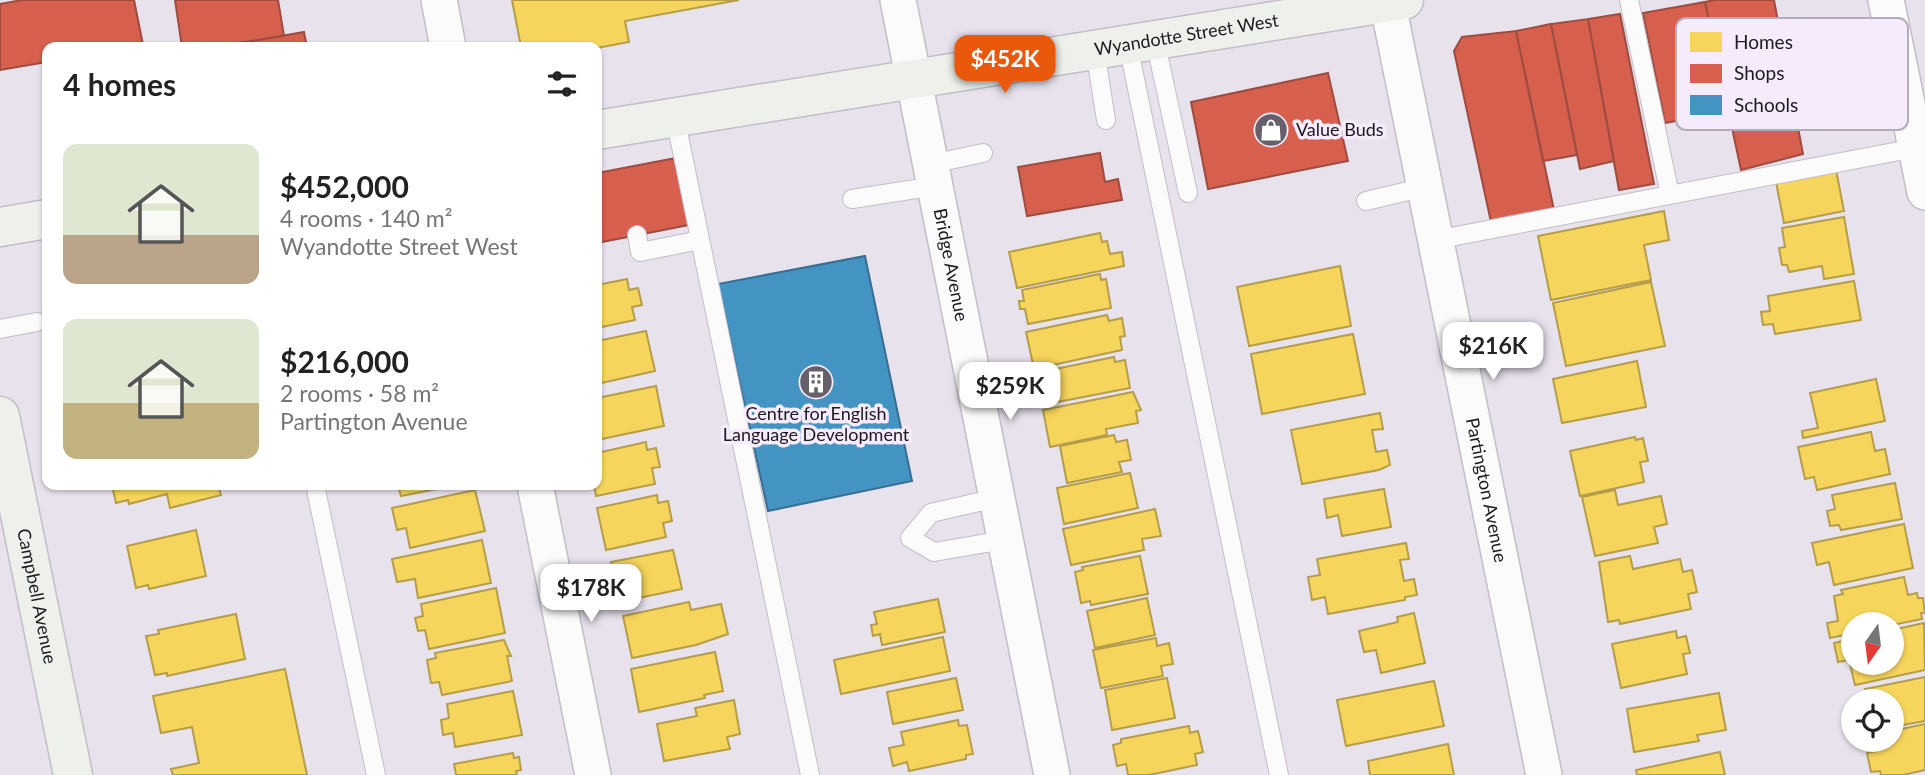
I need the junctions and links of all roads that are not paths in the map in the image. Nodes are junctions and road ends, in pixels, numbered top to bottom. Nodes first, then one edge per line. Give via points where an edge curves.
1 (439, 0) edge
2 (898, 0) edge
3 (1629, 0) edge
4 (1886, 0) edge
5 (1393, 1) edge
6 (1890, 18) edge
7 (447, 42) edge
8 (1126, 45) junction
9 (914, 79) junction
10 (1908, 101) edge
11 (676, 117) junction
12 (1106, 120) dead end
13 (602, 129) edge
14 (1921, 147) edge
15 (983, 153) dead end
16 (933, 175) junction
17 (1425, 187) junction
18 (1925, 192) edge
19 (1188, 193) dead end
20 (1670, 195) junction
21 (852, 199) dead end
22 (1366, 201) dead end
23 (42, 220) edge
24 (0, 227) edge
25 (637, 235) dead end
26 (700, 240) junction
27 (1435, 240) junction
28 (37, 321) dead end
29 (0, 329) edge
30 (0, 416) edge
31 (316, 490) edge
32 (536, 490) edge
33 (996, 498) junction
34 (1004, 540) junction
35 (73, 775) edge
36 (376, 775) edge
37 (593, 775) edge
38 (810, 775) edge
39 (1052, 775) edge
40 (1279, 775) edge
41 (1544, 775) edge

1 - 7 street
2 - 9 street, Bridge Avenue
3 - 20 lane
4 - 6 street
5 - 8 main road, Wyandotte Street West
5 - 17 street, Partington Avenue
8 - 9 main road, Wyandotte Street West
8 - 12 lane
8 - 19 lane
8 - 40 lane
9 - 11 main road, Wyandotte Street West
9 - 16 street, Bridge Avenue
10 - 14 street
11 - 13 main road, Wyandotte Street West
11 - 26 lane
14 - 18 street
14 - 20 lane
15 - 16 lane
16 - 21 lane
16 - 33 street, Bridge Avenue
17 - 22 lane
17 - 27 street, Partington Avenue
20 - 27 lane
23 - 24 main road
25 - 26 lane via 640,252
26 - 38 lane
27 - 41 street, Partington Avenue
28 - 29 lane
30 - 35 main road, Campbell Avenue
31 - 36 lane
32 - 37 street
33 - 34 street, Bridge Avenue
33 - 34 lane via 931,513 910,538 934,552
34 - 39 street, Bridge Avenue

